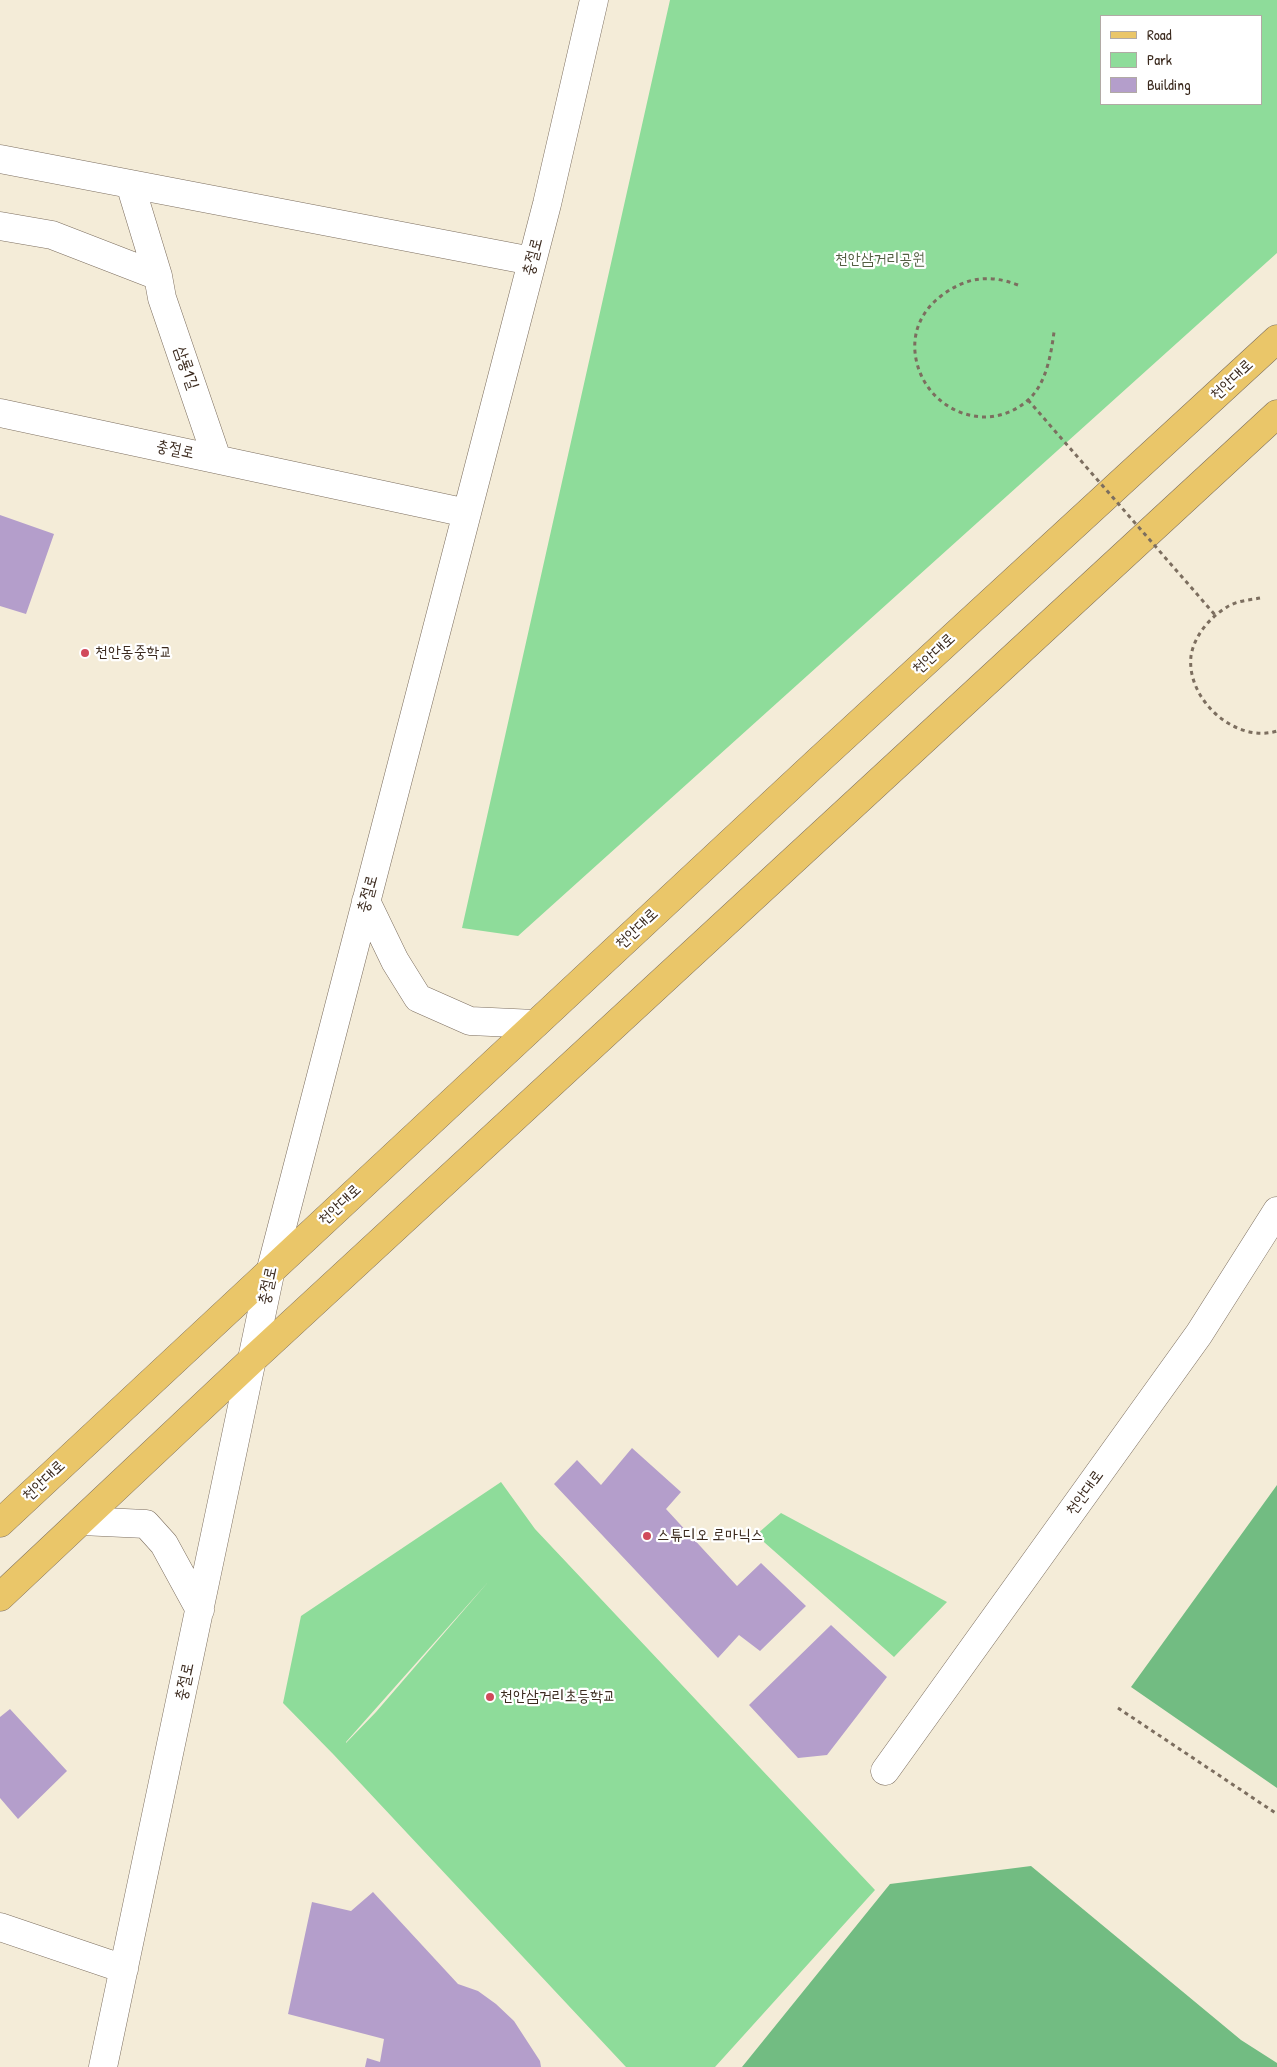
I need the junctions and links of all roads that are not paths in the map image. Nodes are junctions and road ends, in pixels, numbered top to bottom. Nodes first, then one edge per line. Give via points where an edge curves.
1 (594, 0) edge
2 (0, 159) edge
3 (130, 184) junction
4 (0, 226) edge
5 (532, 261) junction
6 (158, 276) junction
7 (1277, 339) edge
8 (0, 413) edge
9 (1277, 414) edge
10 (217, 459) junction
11 (467, 513) junction
12 (366, 901) junction
13 (535, 1024) junction
14 (1277, 1211) edge
15 (271, 1269) junction
16 (254, 1359) junction
17 (80, 1521) junction
18 (0, 1523) edge
19 (0, 1597) edge
20 (200, 1610) junction
21 (885, 1771) dead end
22 (0, 1927) edge
23 (124, 1969) junction
24 (103, 2067) edge

1 - 5 street, 충절로
2 - 3 street
3 - 5 street
3 - 6 street, 삼룡1길
4 - 6 street via 52,235
5 - 11 street, 충절로
6 - 10 street, 삼룡1길 via 162,298
7 - 13 main road, 천안대로
8 - 10 street, 충절로
9 - 16 main road
10 - 11 street, 충절로
11 - 12 street, 충절로
12 - 13 street via 395,961 418,998 470,1021
12 - 15 street, 충절로
13 - 15 main road, 천안대로
14 - 21 street, 천안대로 via 1199,1334
15 - 16 street, 충절로
15 - 18 main road, 천안대로
16 - 17 main road
16 - 20 street, 충절로
17 - 19 main road
17 - 20 street via 146,1524 164,1544
20 - 23 street, 충절로
22 - 23 street
23 - 24 street, 충절로

